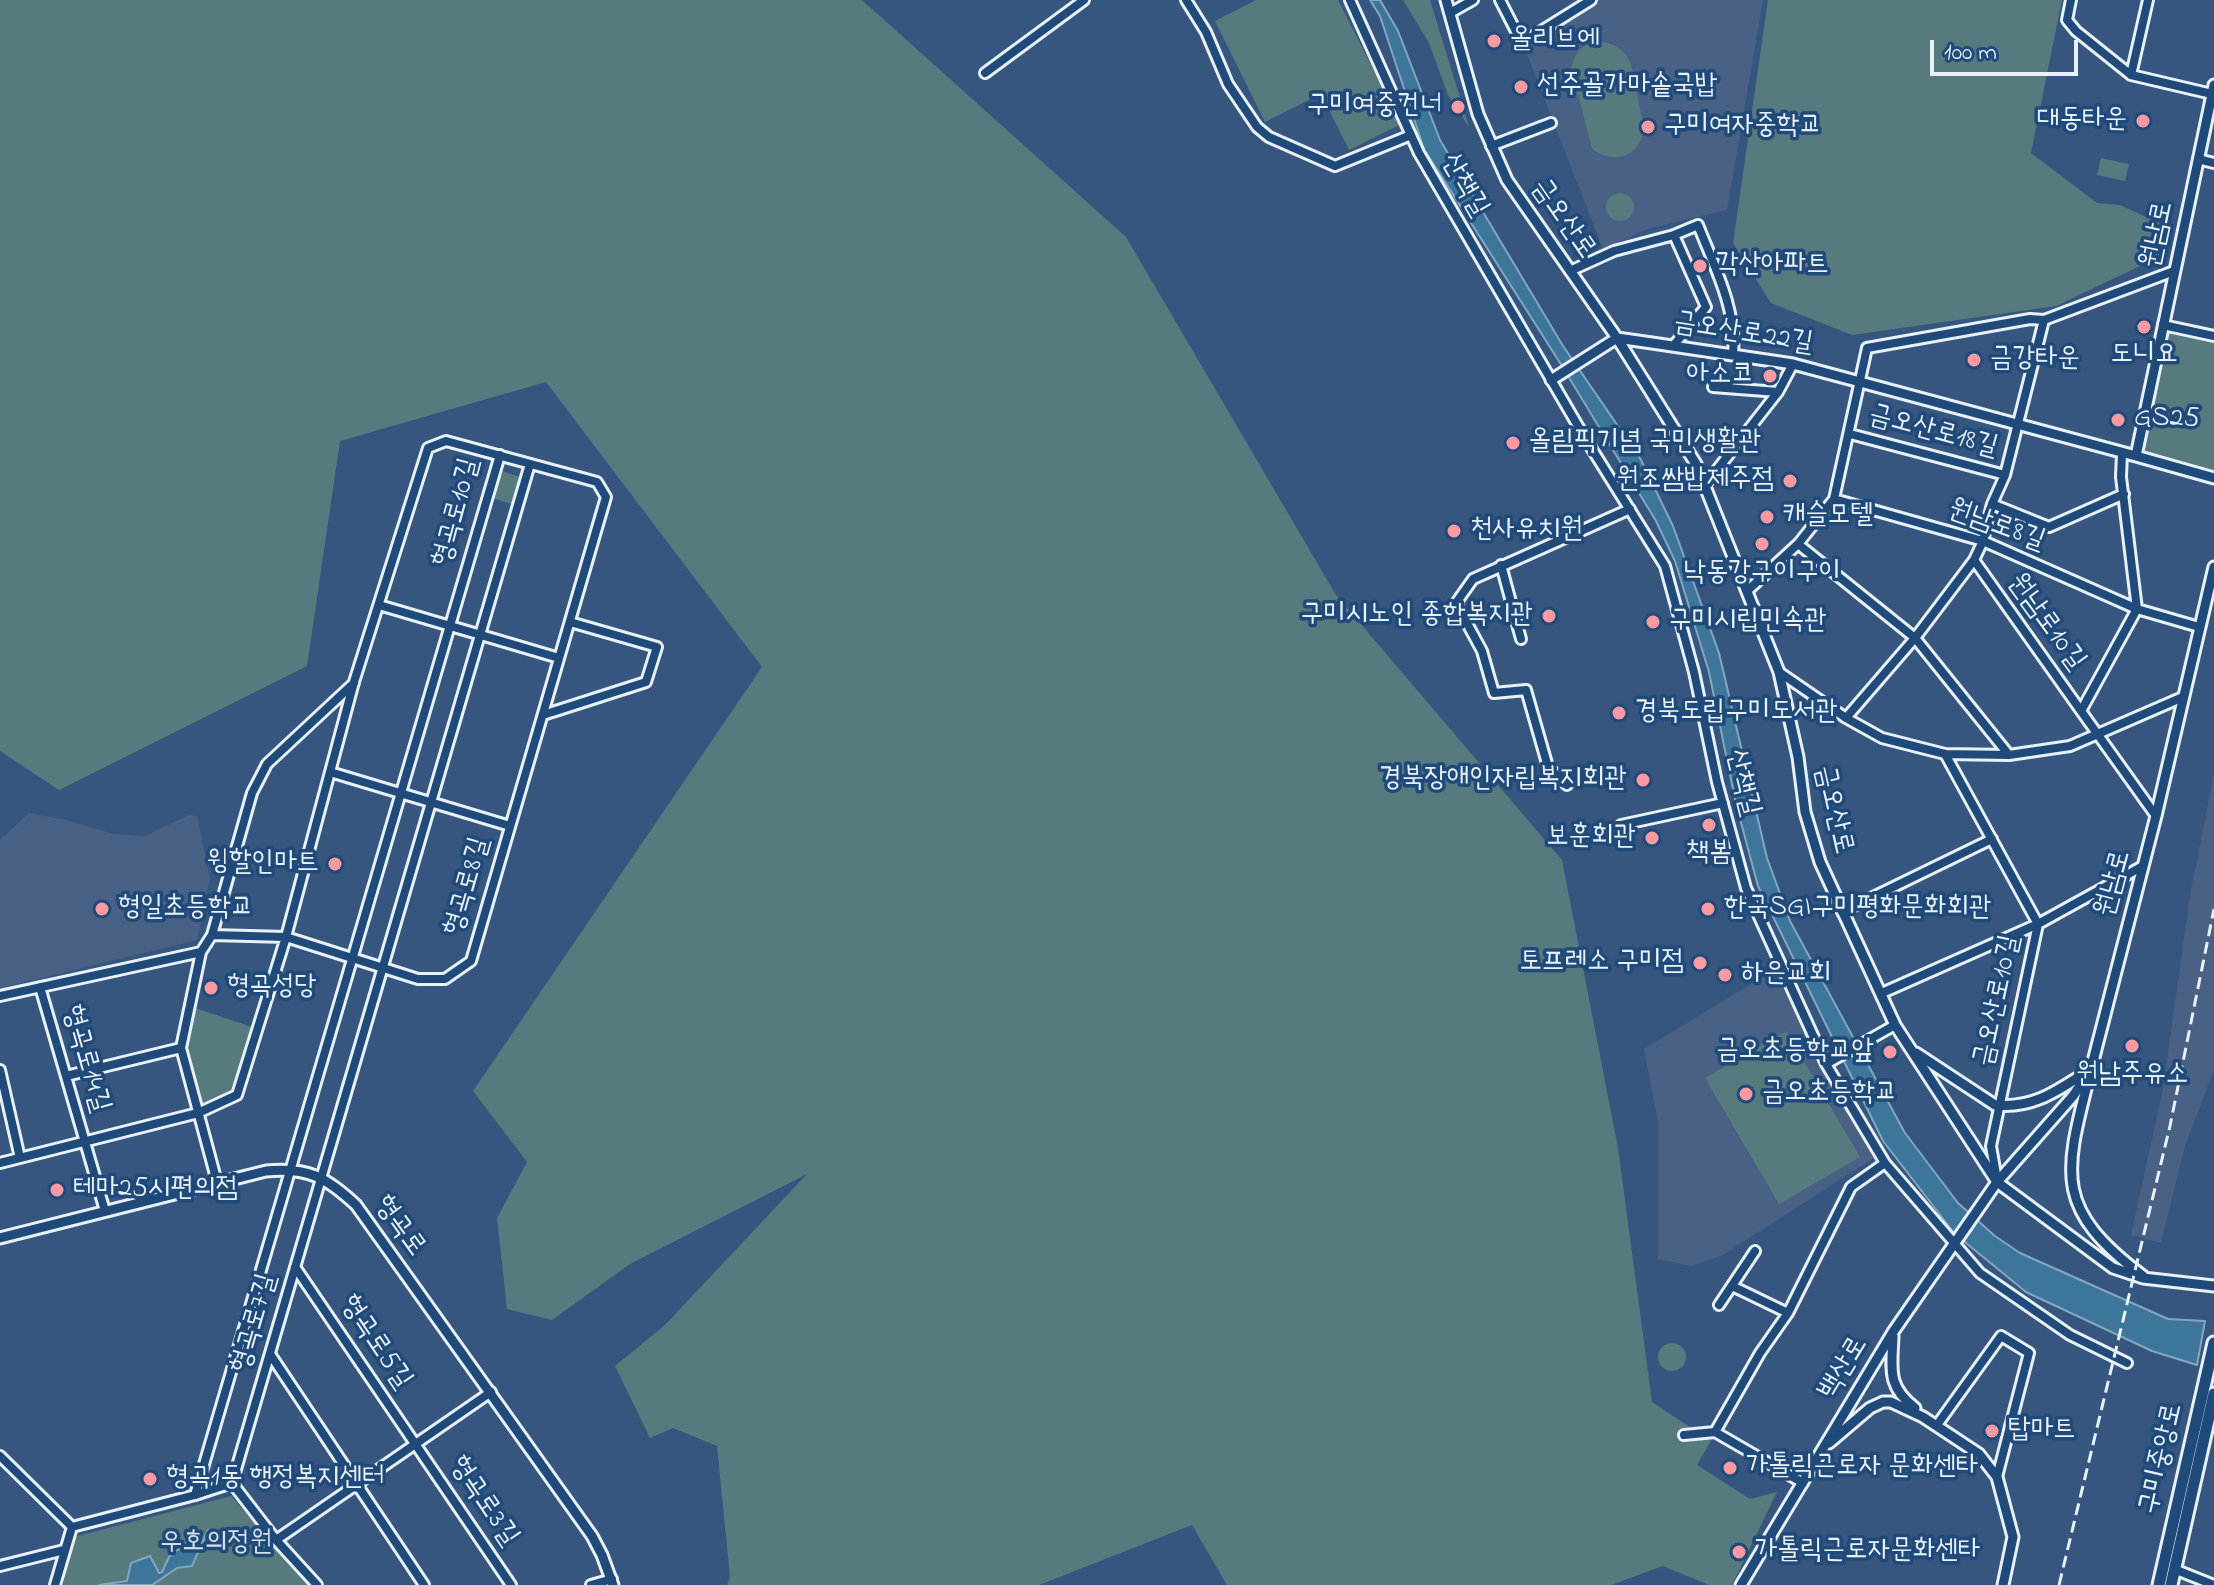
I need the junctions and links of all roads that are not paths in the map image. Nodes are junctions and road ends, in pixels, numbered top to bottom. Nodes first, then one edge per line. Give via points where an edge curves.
1 (1084, 0) edge
2 (1186, 0) edge
3 (1350, 0) edge
4 (1446, 0) edge
5 (1473, 0) edge
6 (1500, 0) edge
7 (1591, 0) edge
8 (2071, 0) edge
9 (2148, 0) edge
10 (1450, 13) junction
11 (985, 73) dead end
12 (2131, 75) junction
13 (2213, 89) edge
14 (1551, 123) dead end
15 (1411, 135) junction
16 (1491, 146) junction
17 (2198, 159) junction
18 (2214, 163) edge
19 (1674, 235) junction
20 (1570, 271) junction
21 (2174, 271) junction
22 (2044, 320) junction
23 (2163, 325) junction
24 (2214, 336) edge
25 (1617, 338) junction
26 (1673, 346) junction
27 (1733, 354) junction
28 (1793, 364) junction
29 (1551, 380) junction
30 (1860, 380) junction
31 (1713, 387) dead end
32 (1778, 392) junction
33 (2017, 422) junction
34 (1850, 434) junction
35 (2122, 453) junction
36 (500, 455) junction
37 (2136, 456) junction
38 (530, 464) junction
39 (2005, 475) junction
40 (2214, 478) edge
41 (1705, 485) junction
42 (2124, 494) junction
43 (1834, 499) junction
44 (1992, 504) junction
45 (1630, 509) junction
46 (1983, 541) junction
47 (1798, 544) junction
48 (1974, 560) junction
49 (1501, 565) junction
50 (2214, 567) edge
51 (1747, 591) junction
52 (379, 605) junction
53 (2137, 609) junction
54 (570, 622) junction
55 (450, 626) junction
56 (2199, 627) junction
57 (480, 635) junction
58 (1915, 638) junction
59 (1521, 639) dead end
60 (559, 658) junction
61 (1779, 672) junction
62 (354, 682) junction
63 (2183, 697) junction
64 (2081, 711) junction
65 (543, 715) junction
66 (1846, 718) junction
67 (2099, 734) junction
68 (1945, 754) junction
69 (2009, 755) junction
70 (330, 772) junction
71 (1567, 785) dead end
72 (401, 793) junction
73 (431, 802) junction
74 (1723, 803) junction
75 (2156, 816) junction
76 (1621, 825) dead end
77 (510, 826) junction
78 (1992, 839) junction
79 (2143, 866) junction
80 (1842, 912) junction
81 (2038, 924) junction
82 (212, 935) junction
83 (286, 937) junction
84 (201, 952) junction
85 (352, 959) junction
86 (382, 969) junction
87 (40, 987) junction
88 (1882, 993) junction
89 (0, 996) edge
90 (1895, 1025) junction
91 (181, 1048) junction
92 (1911, 1050) junction
93 (1826, 1064) junction
94 (2091, 1069) junction
95 (0, 1070) edge
96 (66, 1076) junction
97 (1998, 1105) junction
98 (198, 1113) junction
99 (85, 1142) junction
100 (20, 1158) junction
101 (0, 1163) edge
102 (1885, 1163) junction
103 (292, 1169) junction
104 (321, 1178) junction
105 (217, 1182) junction
106 (1997, 1182) junction
107 (105, 1211) junction
108 (0, 1238) edge
109 (1955, 1245) junction
110 (1755, 1251) dead end
111 (295, 1267) junction
112 (2147, 1279) junction
113 (1732, 1286) junction
114 (2214, 1286) edge
115 (1719, 1305) dead end
116 (1788, 1313) junction
117 (1893, 1332) junction
118 (2214, 1343) edge
119 (270, 1354) junction
120 (2127, 1363) dead end
121 (491, 1392) junction
122 (2214, 1394) edge
123 (1937, 1425) junction
124 (1715, 1432) junction
125 (1684, 1435) dead end
126 (416, 1444) junction
127 (1821, 1451) junction
128 (0, 1456) edge
129 (1997, 1477) junction
130 (232, 1483) junction
131 (1803, 1483) junction
132 (357, 1485) junction
133 (195, 1495) junction
134 (72, 1527) junction
135 (276, 1540) junction
136 (64, 1550) junction
137 (0, 1566) edge
138 (2174, 1569) junction
139 (613, 1582) edge
140 (2208, 1584) edge
141 (55, 1585) edge
142 (317, 1585) edge
143 (424, 1585) edge
144 (511, 1585) edge
145 (591, 1585) edge
146 (1741, 1585) edge
147 (2003, 1585) edge
148 (2159, 1585) edge
149 (2171, 1585) edge

1 - 11 street
2 - 15 street via 1228,84 1269,137 1335,166
3 - 15 street, 산책길
4 - 10 street, 금오산로
5 - 10 street
6 - 7 street via 1522,43
8 - 12 street via 2067,20
9 - 12 street
10 - 16 street, 금오산로
12 - 13 street
13 - 17 street, 원남로
14 - 16 street
15 - 29 street, 산책길
16 - 20 street, 금오산로 via 1507,180
17 - 18 street
17 - 21 street, 원남로
19 - 20 street via 1614,251
19 - 26 street via 1706,307
19 - 27 street via 1698,225 1729,305
20 - 25 street, 금오산로
21 - 22 street
21 - 23 street, 원남로
22 - 30 street via 1867,348
22 - 33 street
23 - 24 street
23 - 37 street, 원남로
25 - 26 street, 금오산로22길
25 - 29 street
25 - 41 street, 금오산로
26 - 27 street, 금오산로22길
27 - 28 street, 금오산로22길
28 - 30 street, 금오산로22길
28 - 32 street
29 - 45 street, 산책길
30 - 33 street, 금오산로22길
30 - 34 street, 금오산로18길
31 - 32 street
32 - 41 street
33 - 35 street, 금오산로22길
33 - 39 street
34 - 39 street, 금오산로18길
34 - 43 street, 금오산로18길
35 - 37 street, 금오산로22길
35 - 42 street
36 - 38 street, 형곡로8길
36 - 52 street, 형곡로10길 via 446,441 428,448
36 - 55 street, 형곡로10길
37 - 40 street
38 - 54 street, 형곡로8길 via 597,482 606,497
38 - 57 street
39 - 44 street
41 - 51 street, 금오산로
42 - 44 street via 2049,527
42 - 53 street
43 - 46 street, 원남로8길
43 - 47 street, 금오산로18길
44 - 46 street
45 - 49 street
45 - 74 street, 산책길 via 1665,566
46 - 48 street
46 - 53 street, 원남로8길
47 - 51 street, 금오산로18길
47 - 58 street
48 - 58 street
48 - 64 street, 원남로10길
49 - 59 street
49 - 71 street via 1473,579 1456,603 1482,651 1494,693 1526,690 1548,767
50 - 56 street, 원남로
51 - 61 street, 금오산로
52 - 55 street
52 - 62 street, 형곡로10길
53 - 56 street, 원남로8길
53 - 64 street
54 - 60 street, 형곡로8길
54 - 65 street via 657,647 646,682
55 - 57 street
55 - 72 street, 형곡로10길
56 - 63 street, 원남로
57 - 60 street
57 - 73 street
58 - 66 street
58 - 69 street
60 - 65 street, 형곡로8길
61 - 66 street
61 - 80 street, 금오산로 via 1813,843
62 - 70 street, 형곡로10길
62 - 82 street via 267,764 252,793
63 - 67 street
63 - 75 street, 원남로
64 - 67 street
65 - 77 street, 형곡로8길
66 - 68 street via 1882,738
67 - 69 street via 2070,746
67 - 75 street
68 - 69 street
68 - 78 street, 금오산로10길
70 - 72 street
70 - 83 street, 형곡로10길
72 - 73 street, 형곡로8길
72 - 85 street, 형곡로10길
73 - 77 street, 형곡로8길
73 - 86 street
74 - 76 street
74 - 93 street, 산책길 via 1746,888
75 - 79 street, 원남로
77 - 86 street, 형곡로8길 via 471,961 445,979 418,979
78 - 80 street
78 - 81 street, 금오산로10길
79 - 81 street
79 - 94 street, 원남로
80 - 88 street, 금오산로
81 - 88 street
81 - 97 street, 금오산로10길
82 - 83 street
82 - 84 street
83 - 85 street
83 - 98 street, 형곡로10길 via 237,1095
84 - 87 street
84 - 91 street
85 - 86 street, 형곡로8길
85 - 103 street, 형곡로10길
86 - 104 street
87 - 89 street
87 - 96 street, 형곡로14길
88 - 90 street, 금오산로
90 - 92 street, 금오산로
90 - 93 street
91 - 96 street
91 - 98 street
92 - 97 street
92 - 106 street, 금오산로
93 - 102 street, 산책길
94 - 97 street via 2041,1100
94 - 106 street, 원남로
94 - 112 street via 2071,1151 2073,1189 2092,1230
95 - 100 street
96 - 99 street, 형곡로14길
97 - 106 street, 금오산로10길 via 1991,1146
98 - 99 street, 형곡로10길
98 - 105 street
99 - 100 street, 형곡로14길
99 - 107 street, 형곡로14길
100 - 101 street, 형곡로14길
102 - 109 street, 산책길
102 - 116 street via 1851,1187
103 - 104 street, 형곡로
103 - 105 street, 형곡로
103 - 133 street, 형곡로10길
104 - 111 street, 형곡로7길
104 - 121 street, 형곡로 via 356,1205
105 - 107 street, 형곡로
106 - 109 street, 백산로
106 - 112 street, 금오산로 via 2098,1259
107 - 108 street, 형곡로
109 - 117 street, 백산로
109 - 120 street, 산책길 via 1980,1273 2070,1335
110 - 113 street
111 - 119 street, 형곡로7길
111 - 126 street, 형곡로5길
112 - 114 street, 금오산로
113 - 115 street
113 - 116 street
116 - 124 street
117 - 123 street via 1896,1390
117 - 127 street, 백산로
118 - 148 main road, 구미중앙로
119 - 130 street, 형곡로7길
119 - 132 street
121 - 126 street
121 - 139 street, 형곡로 via 592,1536
122 - 138 main road, 구미중앙로
123 - 127 street via 1903,1406 1883,1402
123 - 129 street via 1979,1454
123 - 129 street via 2001,1336 2029,1353
124 - 125 street
124 - 131 street
126 - 132 street
126 - 144 street, 형곡로3길
127 - 131 street, 백산로
128 - 134 street
129 - 147 street via 2013,1537
130 - 133 street
130 - 135 street
131 - 146 street, 백산로
132 - 135 street
132 - 143 street
133 - 134 street
134 - 136 street
135 - 142 street
136 - 137 street
136 - 141 street
138 - 140 street
138 - 149 main road, 구미중앙로
139 - 145 street

